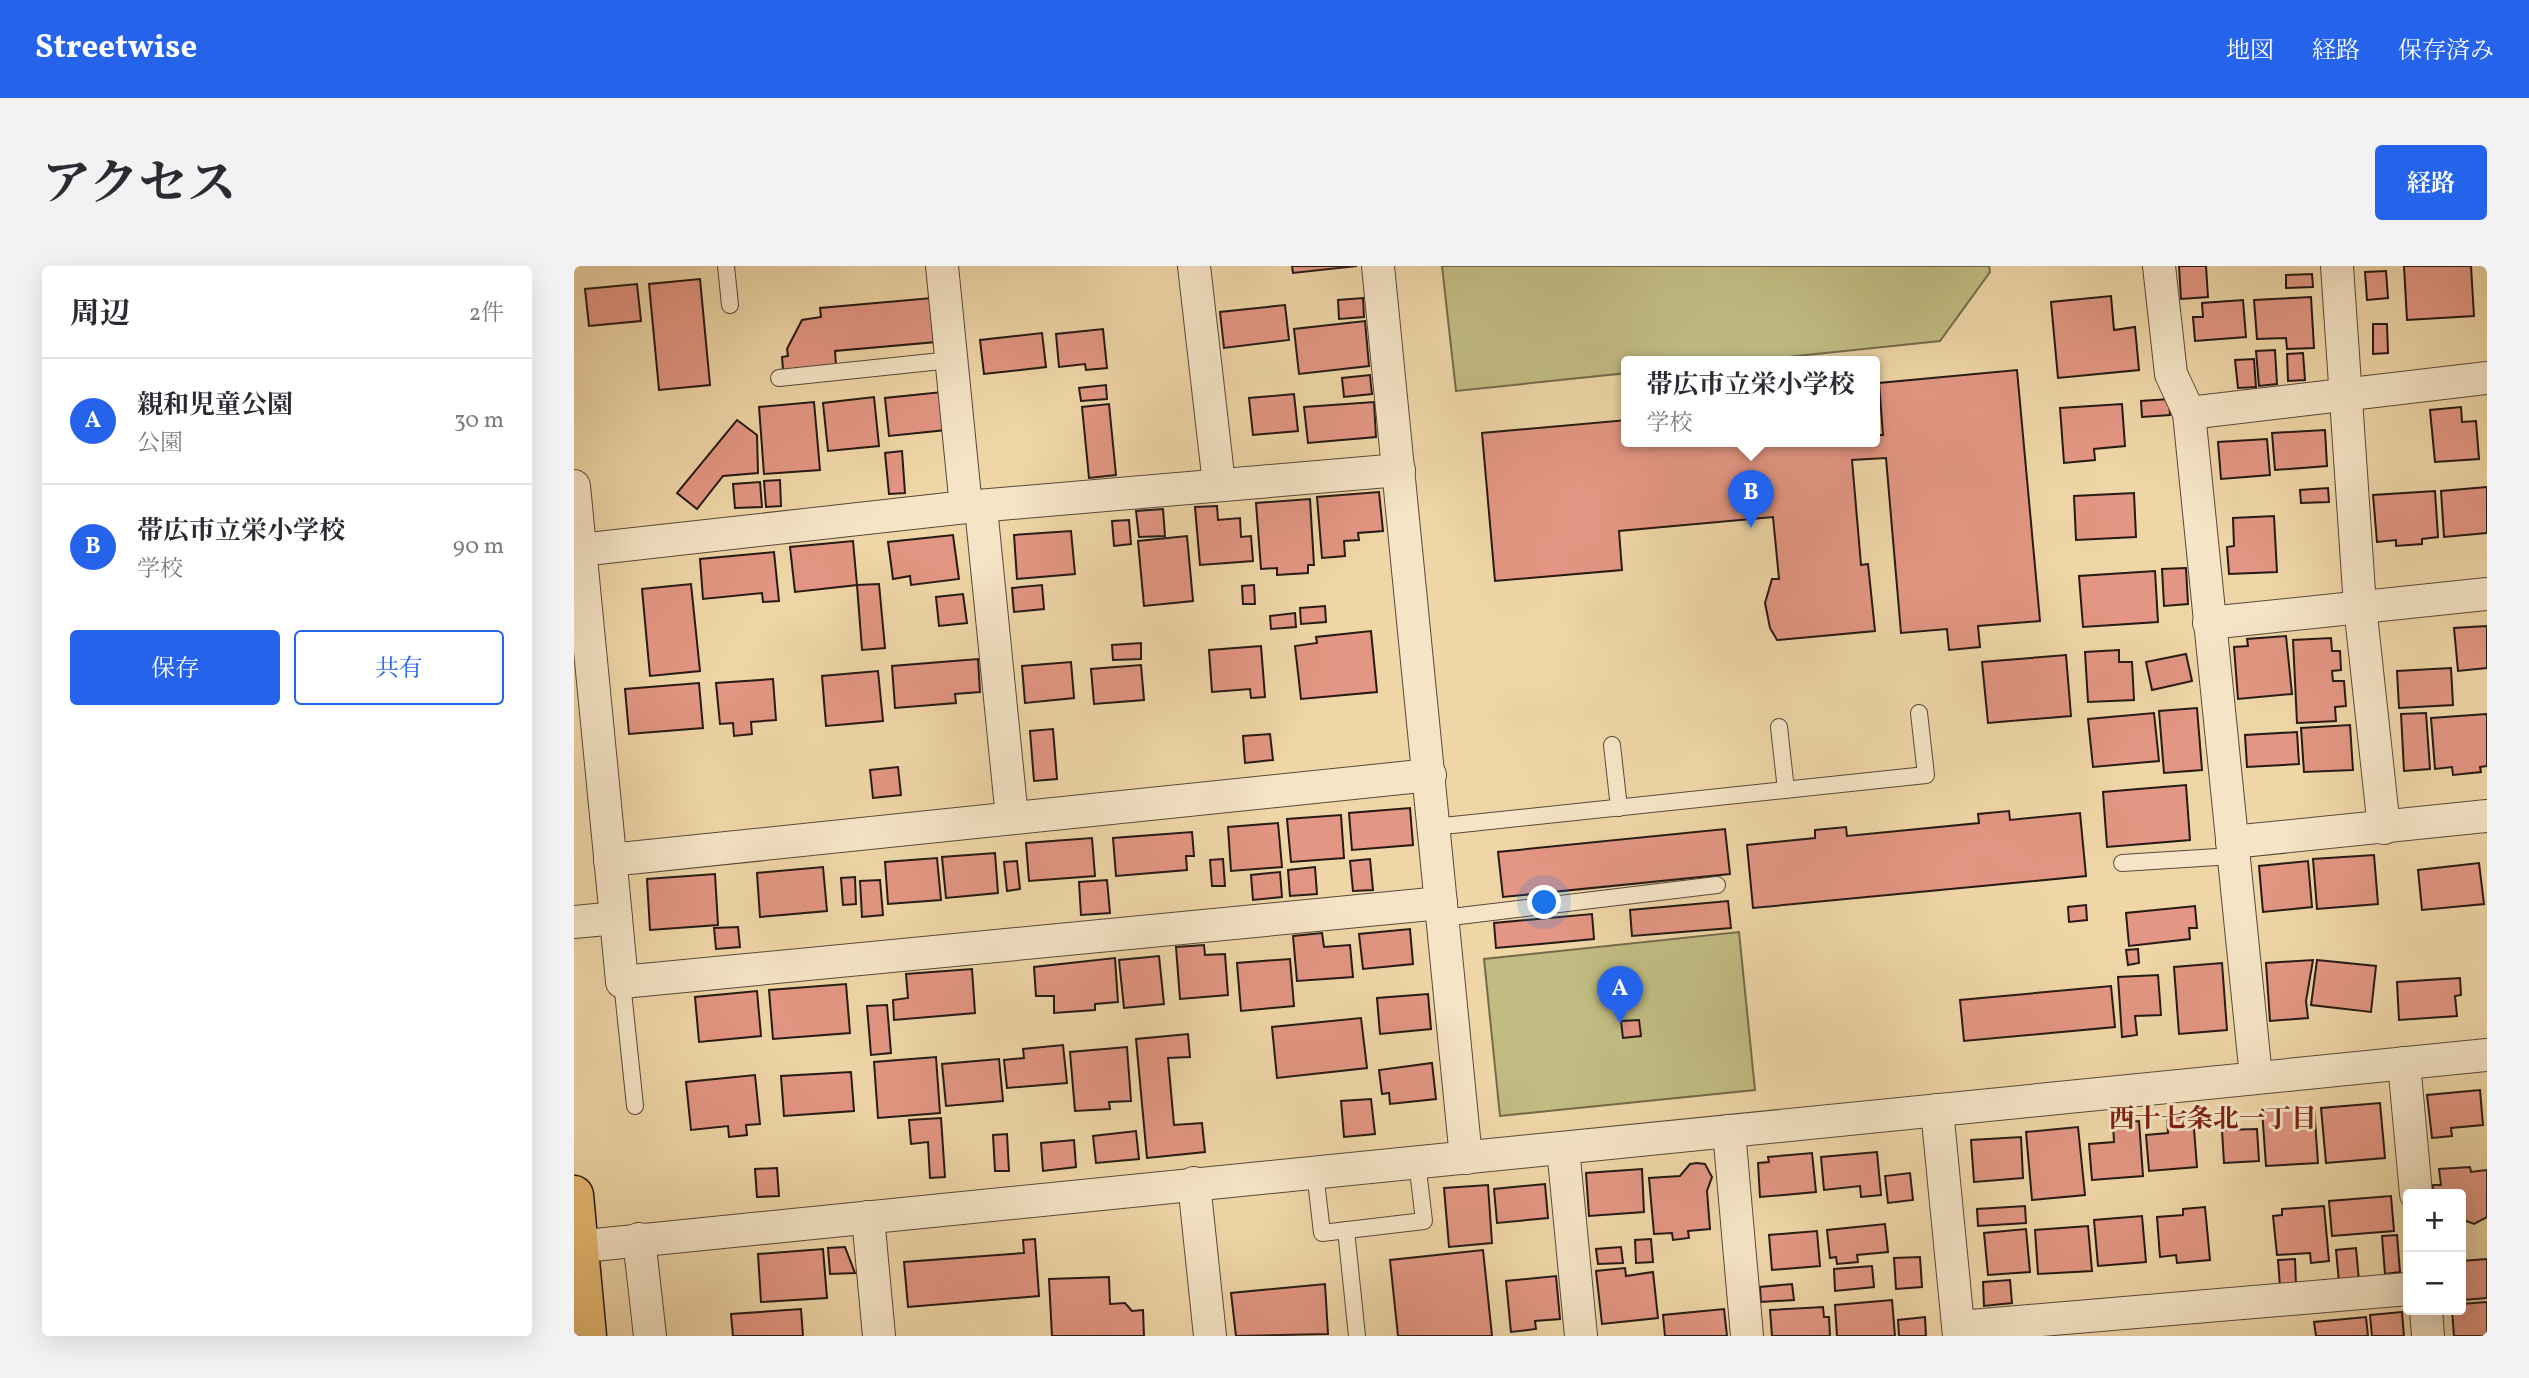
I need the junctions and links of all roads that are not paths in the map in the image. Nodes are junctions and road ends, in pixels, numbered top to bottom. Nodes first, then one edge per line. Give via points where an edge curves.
1 (726, 266) edge
2 (942, 266) edge
3 (1194, 266) edge
4 (1378, 266) edge
5 (2159, 266) edge
6 (2337, 266) edge
7 (730, 304) dead end
8 (951, 360) junction
9 (779, 378) dead end
10 (2487, 378) edge
11 (2346, 393) junction
12 (2189, 414) junction
13 (1399, 470) junction
14 (1219, 484) junction
15 (574, 486) edge
16 (974, 508) junction
17 (580, 550) junction
18 (2487, 594) edge
19 (2360, 606) junction
20 (2209, 623) junction
21 (1919, 713) dead end
22 (1779, 727) dead end
23 (1612, 745) dead end
24 (1430, 775) junction
25 (1786, 790) junction
26 (1619, 808) junction
27 (2487, 816) edge
28 (1012, 818) junction
29 (1434, 827) junction
30 (2384, 828) junction
31 (2233, 849) junction
32 (610, 860) junction
33 (2122, 863) dead end
34 (1717, 885) dead end
35 (1442, 910) junction
36 (616, 918) junction
37 (574, 922) edge
38 (622, 982) junction
39 (2487, 1055) edge
40 (2404, 1063) junction
41 (2256, 1077) junction
42 (635, 1106) dead end
43 (1937, 1110) junction
44 (1729, 1132) junction
45 (1563, 1148) junction
46 (1466, 1158) junction
47 (1417, 1162) junction
48 (1315, 1172) junction
49 (1194, 1183) junction
50 (2416, 1189) edge
51 (574, 1195) edge
52 (868, 1217) junction
53 (1346, 1230) junction
54 (639, 1239) junction
55 (576, 1247) edge
56 (2403, 1290) edge
57 (2426, 1315) edge
58 (2064, 1327) edge
59 (1959, 1332) edge
60 (587, 1336) edge
61 (650, 1336) edge
62 (879, 1336) edge
63 (1210, 1336) edge
64 (1357, 1336) edge
65 (1581, 1336) edge
66 (1747, 1336) edge
67 (2428, 1336) edge

1 - 7 lane
2 - 8 street
3 - 14 street
4 - 13 street
5 - 12 street via 2171,374
6 - 11 street
8 - 9 lane
8 - 16 street
10 - 11 street
11 - 12 street
11 - 19 street
12 - 20 street
13 - 14 street
13 - 24 street
14 - 16 street
15 - 17 street
16 - 17 street
16 - 28 street
17 - 32 street
18 - 19 street
19 - 20 street
19 - 30 street
20 - 31 street
21 - 25 lane via 1926,775
22 - 25 lane
23 - 26 lane
24 - 28 street
24 - 29 street
25 - 26 lane
26 - 29 lane
27 - 30 street
28 - 32 street
29 - 35 street
30 - 31 street
31 - 33 lane
31 - 41 street
32 - 36 street
34 - 35 lane
35 - 38 street
35 - 46 street
36 - 37 street
36 - 38 street
38 - 42 lane
39 - 40 street
40 - 41 street
40 - 50 street
41 - 43 street
43 - 44 street
43 - 59 street
44 - 45 street
44 - 66 street
45 - 46 street
45 - 65 street
46 - 47 street
47 - 48 street
47 - 53 lane via 1424,1221
48 - 49 street
48 - 53 lane via 1322,1233
49 - 52 street
49 - 63 street
51 - 55 highway
52 - 54 street
52 - 62 street
53 - 64 lane
54 - 55 street
54 - 61 street
55 - 60 highway
56 - 58 street
57 - 67 street
58 - 59 street

